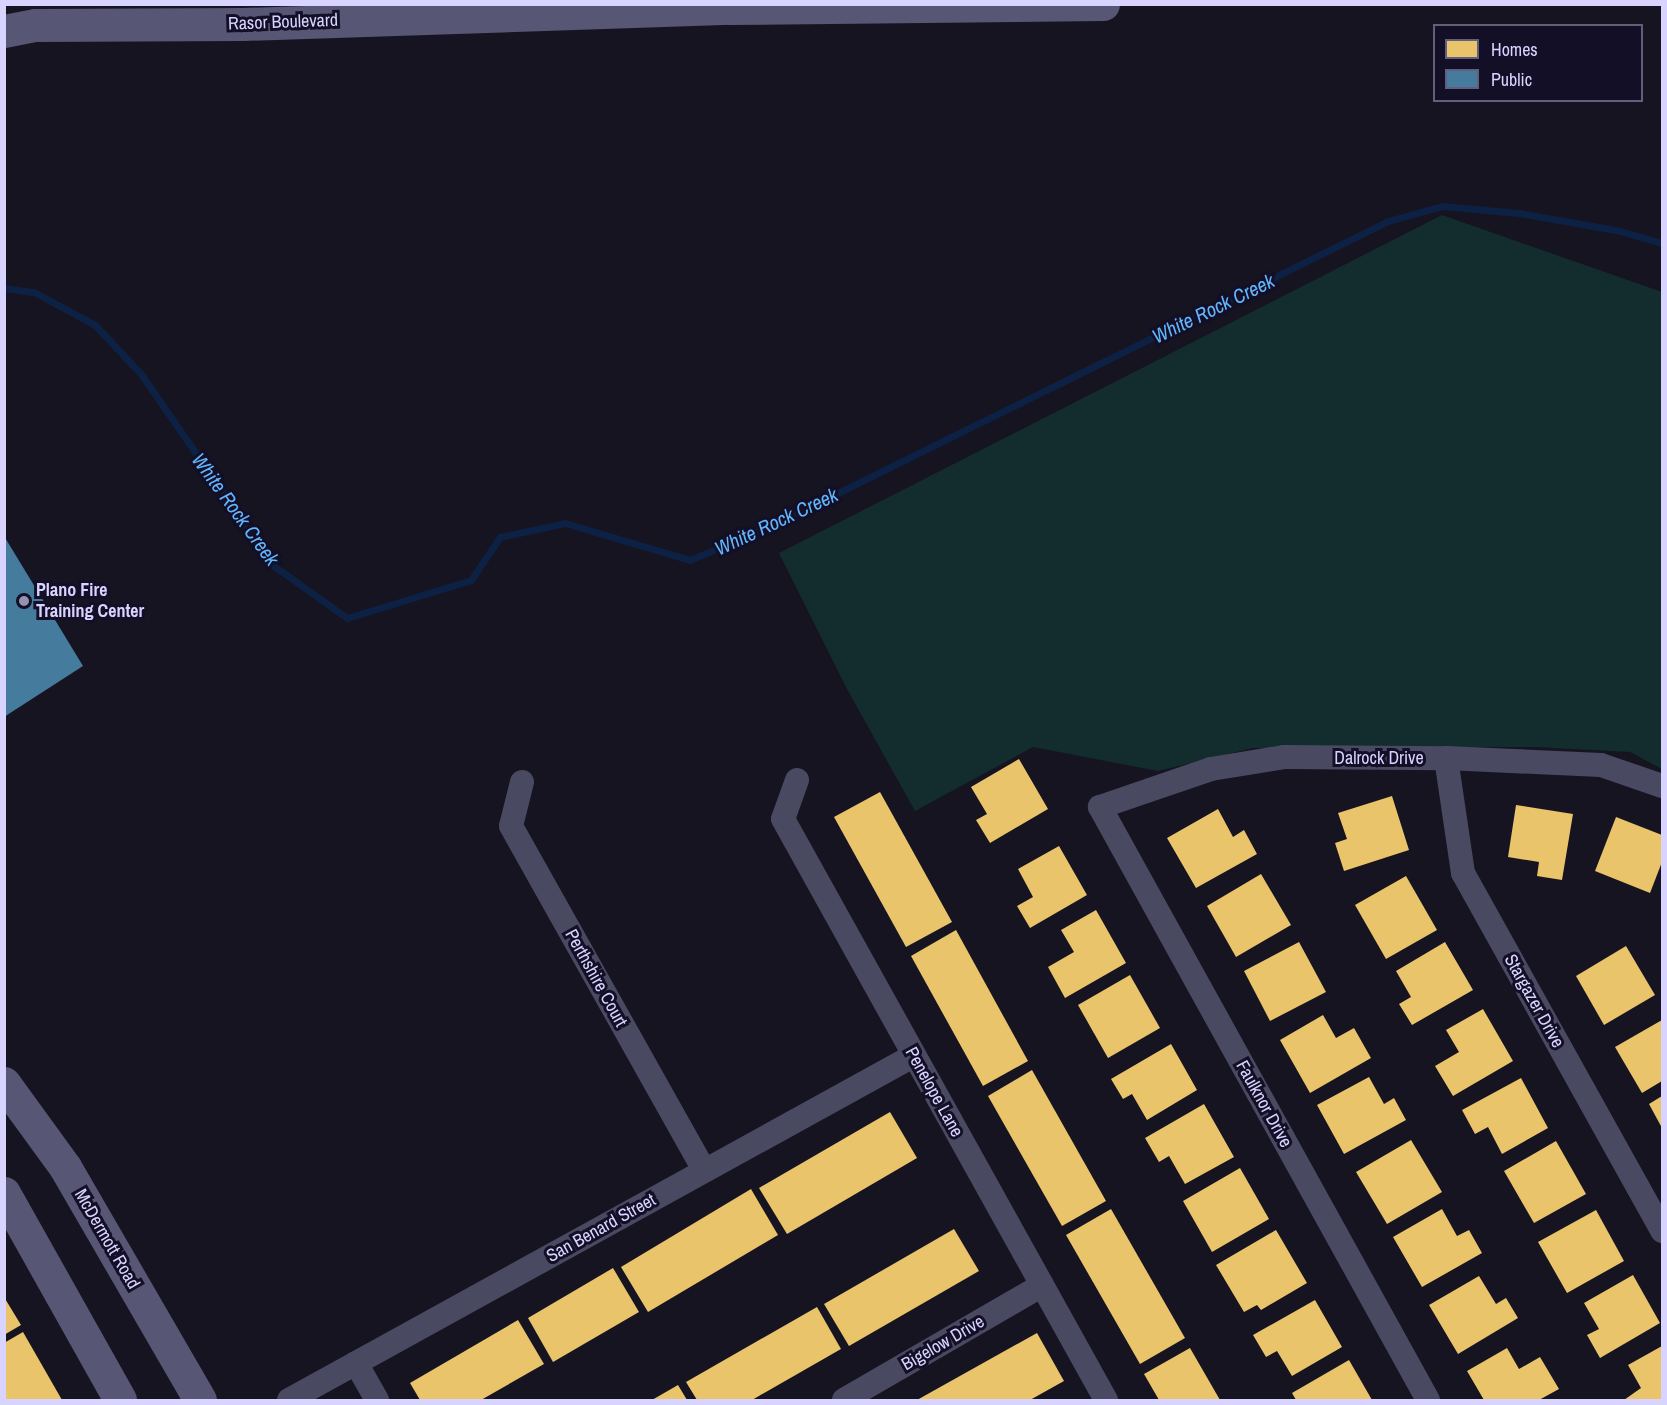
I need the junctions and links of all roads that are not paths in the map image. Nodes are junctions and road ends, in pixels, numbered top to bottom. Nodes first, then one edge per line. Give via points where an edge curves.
1 (1103, 4) edge
2 (64, 15) edge
3 (4, 31) edge
4 (1446, 758) junction
5 (797, 780) dead end
6 (522, 782) dead end
7 (1662, 786) edge
8 (1100, 807) joint
9 (913, 1056) junction
10 (4, 1083) edge
11 (704, 1170) junction
12 (4, 1193) edge
13 (1662, 1231) edge
14 (1042, 1285) junction
15 (356, 1363) junction
16 (120, 1401) edge
17 (200, 1401) edge
18 (289, 1401) edge
19 (377, 1401) edge
20 (844, 1401) edge
21 (1106, 1401) edge
22 (1428, 1401) edge

1 - 2 main road, Rasor Boulevard via 730,8 243,24
2 - 3 main road, Rasor Boulevard
4 - 7 street, Dalrock Drive via 1601,765
4 - 8 street, Dalrock Drive via 1284,757 1211,770
4 - 13 street, Stargazer Drive via 1451,814 1463,873
5 - 9 street, Penelope Lane via 783,819
6 - 11 street, Perthshire Court via 511,826
8 - 22 street, Faulknor Drive
9 - 11 street, San Benard Street
9 - 14 street, Penelope Lane
10 - 17 main road, McDermott Road via 65,1167
11 - 15 street, San Benard Street
12 - 16 main road
14 - 20 street, Bigelow Drive
14 - 21 street, Penelope Lane
15 - 18 street, San Benard Street
15 - 19 street

